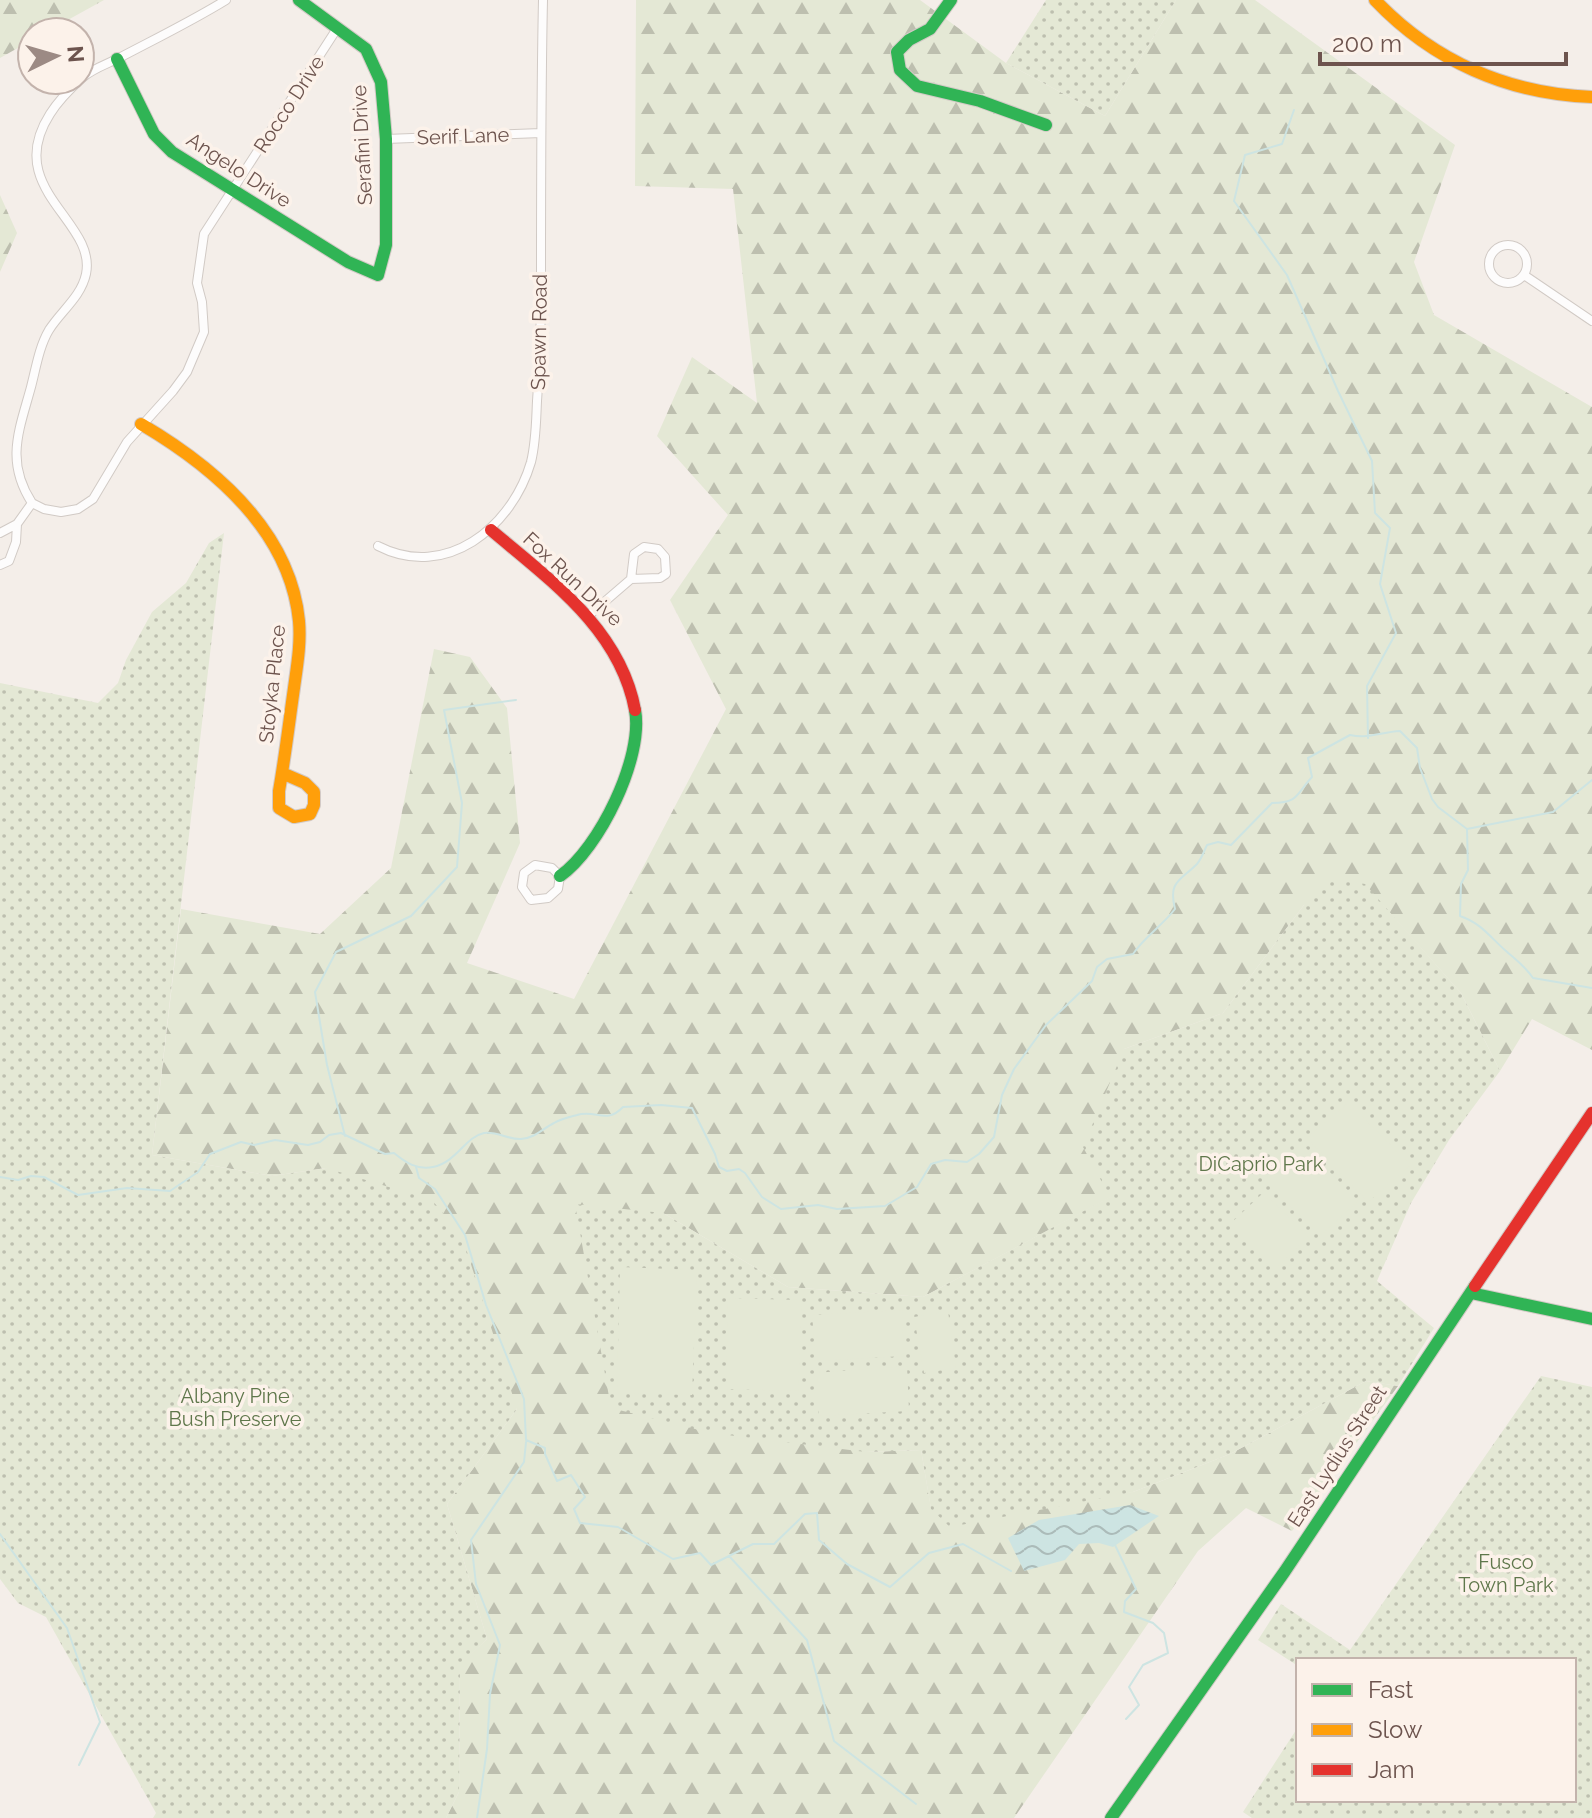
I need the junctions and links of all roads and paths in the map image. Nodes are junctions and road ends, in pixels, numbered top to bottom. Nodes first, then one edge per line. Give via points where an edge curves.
1 (226, 0) edge
2 (299, 0) edge
3 (543, 0) edge
4 (951, 0) edge
5 (1375, 0) edge
6 (338, 27) junction
7 (117, 59) junction
8 (1592, 97) edge
9 (1046, 125) dead end
10 (541, 133) junction
11 (386, 139) junction
12 (233, 191) junction
13 (378, 275) joint
14 (1524, 275) junction
15 (1592, 321) edge
16 (141, 424) junction
17 (32, 503) junction
18 (17, 524) junction
19 (491, 530) junction
20 (0, 533) edge
21 (378, 546) dead end
22 (0, 565) edge
23 (631, 579) junction
24 (588, 616) junction
25 (282, 773) dead end
26 (560, 876) junction
27 (1592, 1113) edge
28 (1471, 1293) junction
29 (1592, 1319) edge
30 (1111, 1818) edge

1 - 7 street
2 - 6 street, Serafini Drive
3 - 10 street, Spawn Road
4 - 9 street via 930,29 897,52 900,70 917,86
5 - 8 street via 1398,24 1467,68 1511,86
6 - 11 street, Serafini Drive via 366,49 376,67
6 - 12 street, Rocco Drive
7 - 12 street, Angelo Drive via 154,134 172,152
7 - 17 street via 84,76 66,95 51,113 38,144 40,182 81,244 86,272 49,330 18,432 17,469
10 - 11 street, Serif Lane
10 - 19 street, Spawn Road via 541,345 535,441 526,475
11 - 13 street, Serafini Drive via 386,245
12 - 13 street, Angelo Drive
12 - 16 street, Rocco Drive via 204,234 197,283 204,332 197,350 173,391
14 - 14 street via 1527,264 1520,248 1503,245 1493,252 1489,265 1500,281 1513,282
14 - 15 street
16 - 17 street, Rocco Drive via 93,499 61,512
16 - 25 street, Stoyka Place via 170,439 231,490 268,534 280,558 298,615 299,652
17 - 18 street
18 - 20 street
18 - 22 street via 9,561
19 - 21 street, Spawn Road via 462,548 431,557 410,557
19 - 24 street, Fox Run Drive
23 - 23 street via 666,574 662,552 652,547 638,550
23 - 24 street
24 - 26 street, Fox Run Drive via 613,644 628,675 636,734 625,781 576,863
26 - 26 street, Fox Run Drive via 558,889 548,898 531,900 524,892 524,873 535,865 552,868
27 - 28 street, East Lydius Street
28 - 29 street
28 - 30 street, East Lydius Street

